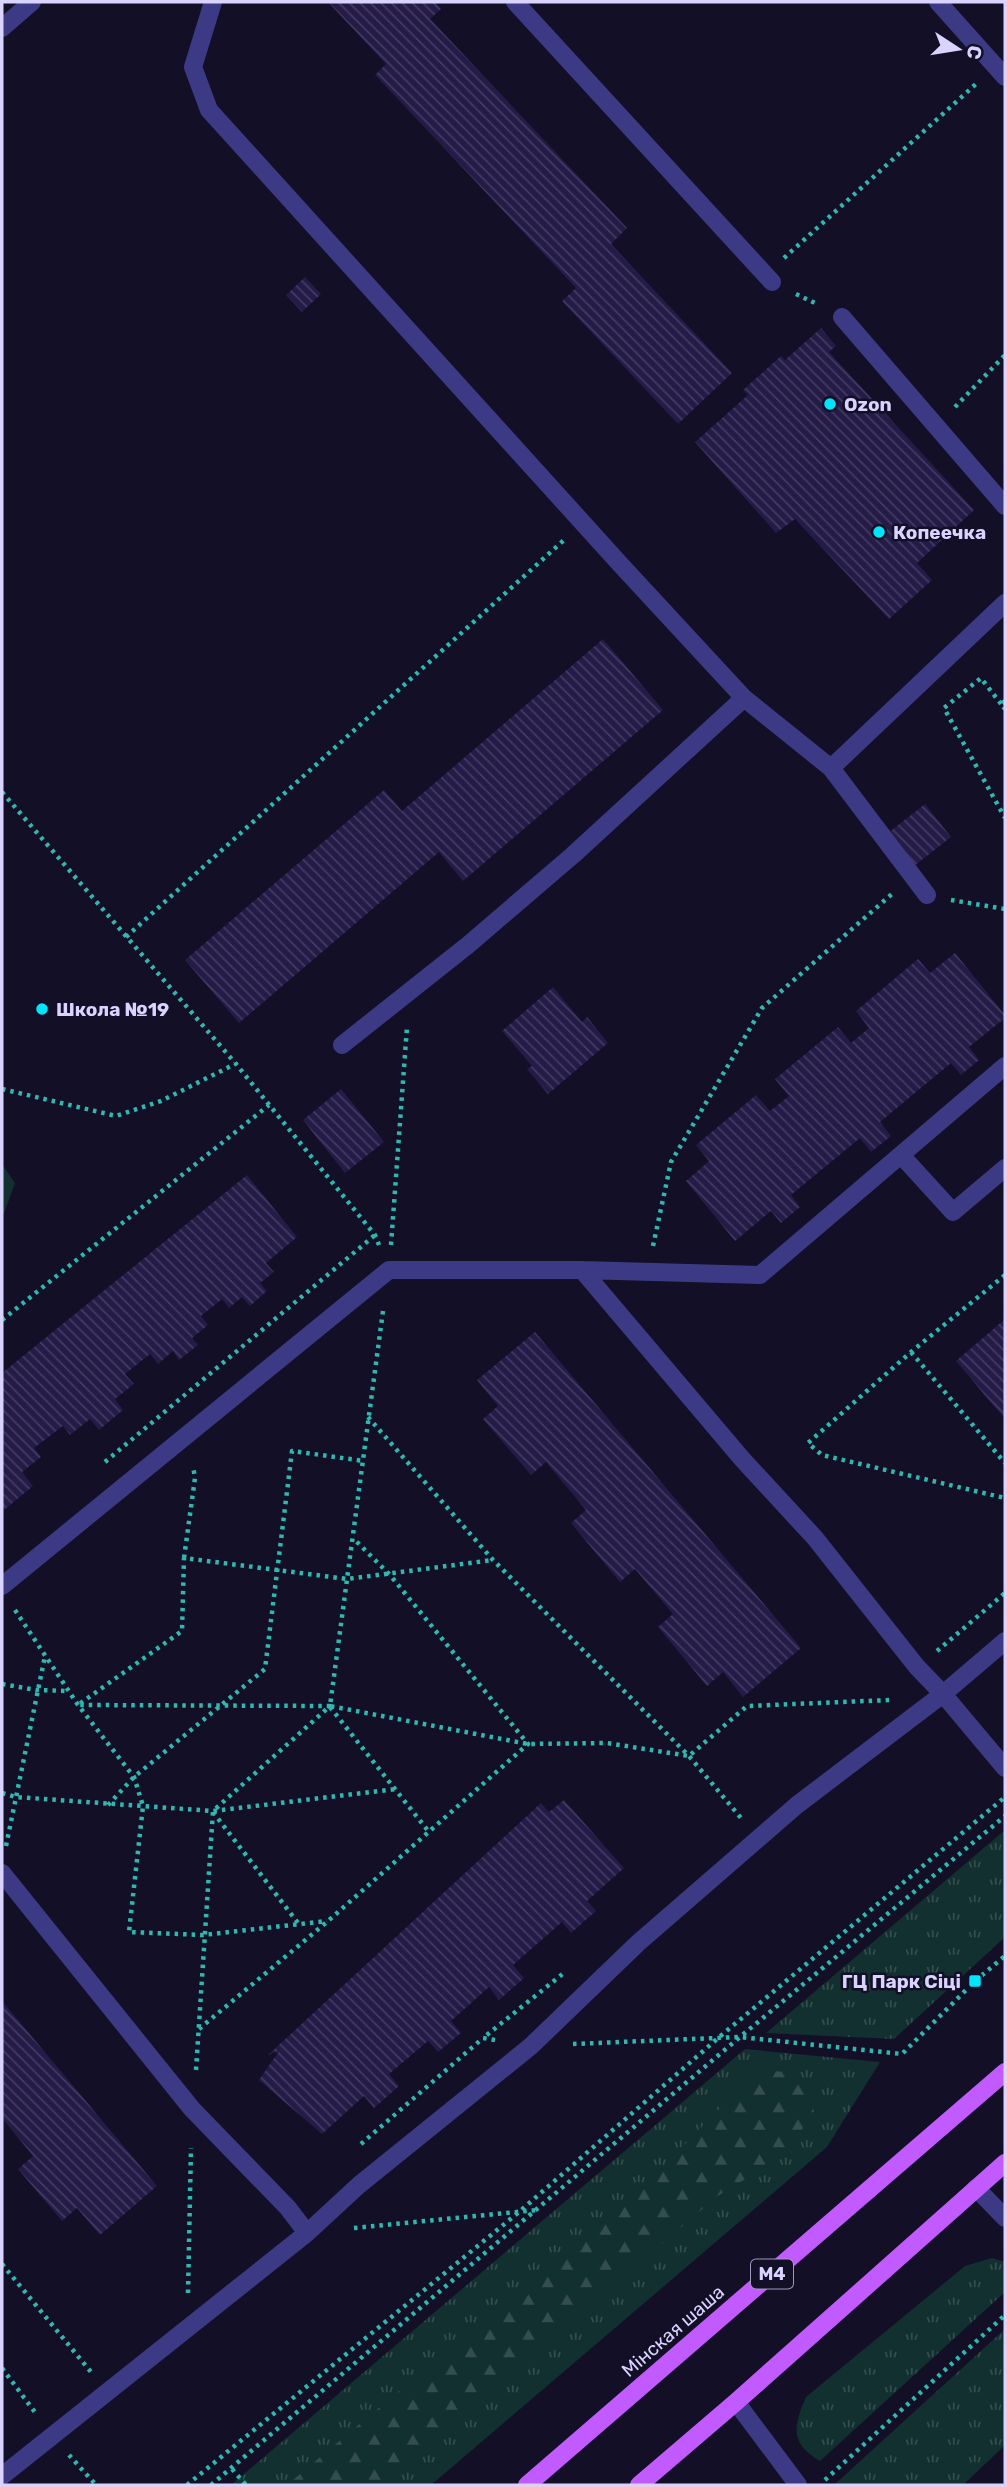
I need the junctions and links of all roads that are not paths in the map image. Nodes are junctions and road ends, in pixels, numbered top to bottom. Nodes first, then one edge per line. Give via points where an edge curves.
1 (32, 2) edge
2 (213, 2) edge
3 (515, 2) edge
4 (938, 2) edge
5 (2, 28) edge
6 (1001, 71) edge
7 (768, 279) road end
8 (842, 317) road end
9 (1005, 506) edge
10 (1005, 604) edge
11 (744, 698) junction
12 (831, 768) junction
13 (927, 895) road end
14 (342, 1045) dead end
15 (1005, 1066) edge
16 (901, 1155) junction
17 (1005, 1168) edge
18 (582, 1270) junction
19 (5, 1594) edge
20 (1005, 1641) edge
21 (943, 1694) junction
22 (1002, 1759) edge
23 (3, 1865) edge
24 (1005, 2072) edge
25 (1005, 2163) edge
26 (976, 2188) junction
27 (1005, 2218) edge
28 (307, 2233) junction
29 (736, 2402) junction
30 (2, 2476) edge
31 (527, 2485) edge
32 (639, 2485) edge
33 (798, 2485) edge

1 - 5 lane
2 - 11 lane via 193,67 209,110
3 - 7 lane
4 - 6 lane
8 - 9 lane
10 - 12 lane
11 - 12 lane
11 - 14 lane via 573,855
12 - 13 lane
15 - 16 lane
16 - 17 lane via 953,1212
16 - 18 lane via 760,1275
18 - 19 lane via 389,1270 186,1434
18 - 21 lane via 815,1538
20 - 21 lane
21 - 22 lane
21 - 28 lane via 797,1805 638,1943 531,2046 359,2185
23 - 28 lane via 192,2109
24 - 31 main road, Мінская шаша / М4
25 - 26 main road
26 - 27 lane
26 - 29 main road
28 - 30 lane
29 - 32 main road
29 - 33 lane

